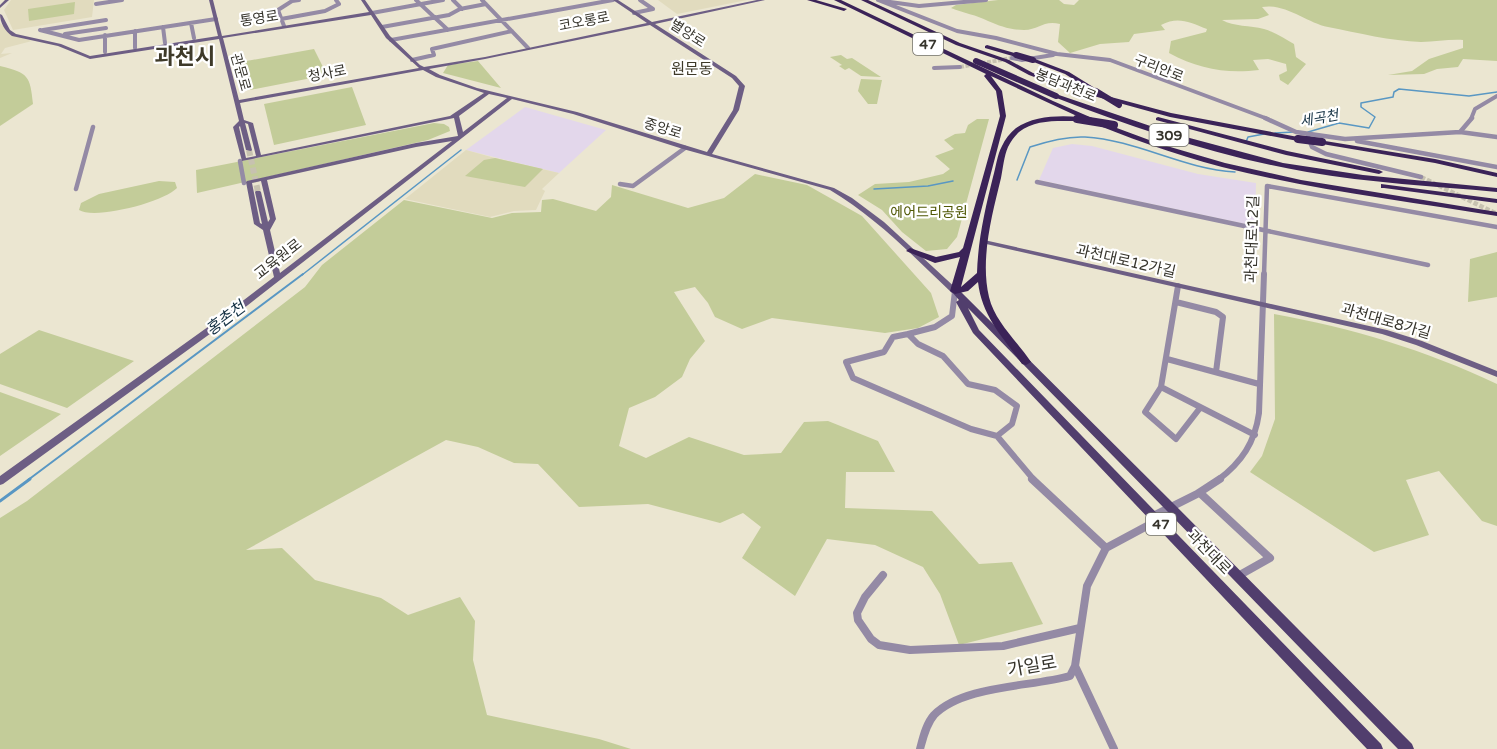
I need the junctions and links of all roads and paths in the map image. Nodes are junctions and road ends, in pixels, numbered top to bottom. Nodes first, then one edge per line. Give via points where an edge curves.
1 (8, 0) edge
2 (116, 0) edge
3 (122, 0) edge
4 (211, 0) edge
5 (299, 0) edge
6 (336, 0) edge
7 (363, 0) edge
8 (416, 0) edge
9 (443, 0) edge
10 (453, 0) edge
11 (482, 0) edge
12 (614, 0) edge
13 (640, 0) edge
14 (755, 0) edge
15 (763, 0) edge
16 (810, 0) edge
17 (837, 0) edge
18 (848, 0) edge
19 (864, 0) edge
20 (869, 0) edge
21 (879, 0) edge
22 (986, 0) edge
23 (96, 4) dead end
24 (486, 4) junction
25 (420, 5) junction
26 (0, 7) edge
27 (462, 9) junction
28 (372, 13) junction
29 (634, 13) junction
30 (0, 15) edge
31 (435, 17) junction
32 (216, 19) junction
33 (281, 19) junction
34 (500, 21) junction
35 (648, 22) junction
36 (881, 22) junction
37 (191, 23) junction
38 (284, 26) junction
39 (163, 27) junction
40 (382, 27) junction
41 (106, 28) junction
42 (453, 29) junction
43 (448, 30) junction
44 (512, 31) junction
45 (135, 32) junction
46 (59, 35) junction
47 (105, 36) junction
48 (220, 37) junction
49 (194, 38) dead end
50 (392, 40) junction
51 (460, 41) junction
52 (165, 43) dead end
53 (527, 47) junction
54 (135, 48) dead end
55 (105, 52) dead end
56 (1057, 54) junction
57 (1014, 57) junction
58 (412, 60) junction
59 (975, 64) junction
60 (419, 67) junction
61 (960, 67) tunnel mouth
62 (934, 69) dead end
63 (489, 92) junction
64 (1497, 96) edge
65 (512, 97) junction
66 (237, 100) junction
67 (456, 115) junction
68 (242, 121) junction
69 (93, 127) dead end
70 (1460, 132) junction
71 (1307, 134) junction
72 (459, 137) junction
73 (1497, 137) edge
74 (1363, 138) junction
75 (1345, 139) junction
76 (1367, 143) junction
77 (685, 148) junction
78 (249, 150) tunnel mouth
79 (709, 154) junction
80 (259, 157) junction
81 (242, 161) junction
82 (1497, 167) edge
83 (1497, 174) edge
84 (1421, 177) tunnel mouth
85 (264, 179) junction
86 (1037, 182) dead end
87 (246, 183) junction
88 (620, 184) dead end
89 (1322, 185) junction
90 (1453, 185) junction
91 (76, 189) dead end
92 (1497, 190) edge
93 (258, 192) tunnel mouth
94 (1472, 198) junction
95 (1497, 201) edge
96 (1497, 214) edge
97 (1497, 227) edge
98 (267, 230) junction
99 (1265, 231) junction
100 (984, 242) junction
101 (966, 249) junction
102 (910, 251) junction
103 (1428, 265) dead end
104 (980, 275) junction
105 (277, 277) junction
106 (1178, 286) junction
107 (955, 291) junction
108 (1176, 303) junction
109 (1263, 305) junction
110 (976, 330) junction
111 (992, 330) junction
112 (908, 334) junction
113 (1167, 359) junction
114 (1026, 362) junction
115 (1216, 372) junction
116 (1497, 374) edge
117 (1259, 384) junction
118 (1161, 387) junction
119 (1200, 408) junction
120 (1255, 435) junction
121 (997, 436) junction
122 (0, 481) edge
123 (1200, 493) junction
124 (1172, 508) junction
125 (1153, 516) junction
126 (1147, 526) dead end
127 (1106, 548) junction
128 (883, 574) dead end
129 (1238, 576) junction
130 (1080, 628) junction
131 (1075, 666) junction
132 (920, 749) edge
133 (1114, 749) edge
134 (1377, 749) edge
135 (1407, 749) edge

1 - 26 street
2 - 3 street
2 - 23 street
4 - 32 street, 관문로
5 - 33 street via 278,10
6 - 33 street via 339,4 325,11
7 - 28 street, 중앙로
8 - 25 street
9 - 25 street
10 - 27 street
11 - 24 street
12 - 29 street, 별양로
12 - 34 street
13 - 29 street via 653,9
14 - 35 street
15 - 35 street
16 - 36 highway
17 - 36 highway, 47
18 - 59 highway, 봉담과천로 / 309
19 - 83 highway, 47, bridge via 1049,81 1170,115
20 - 57 highway via 948,35
21 - 22 street via 919,6
21 - 56 street, 구리안로 via 950,30
24 - 27 street
24 - 34 street
25 - 28 street
25 - 31 street
27 - 31 street
28 - 38 street, 통영로
28 - 40 street, 중앙로
29 - 35 street, 별양로
30 - 48 street, 통영로 via 14,35 59,45 90,58
31 - 40 street
31 - 43 street
32 - 37 street
32 - 48 street, 관문로
33 - 38 street
34 - 42 street
34 - 44 street
35 - 53 street, 청사로
35 - 79 street, 별양로 via 742,86 736,110
36 - 59 highway, 47
37 - 39 street
37 - 49 street
38 - 48 street, 통영로
39 - 45 street
39 - 52 street
40 - 50 street, 중앙로
41 - 46 street
41 - 46 street via 106,19 40,30
41 - 47 street
42 - 43 street
42 - 51 street
43 - 50 street
44 - 51 street
44 - 53 street
45 - 47 street
45 - 54 street
46 - 47 street via 80,40
47 - 55 street
48 - 66 street, 관문로
50 - 58 street, 중앙로
51 - 58 street via 432,49 434,55
53 - 60 street, 청사로
56 - 57 street via 1022,60
56 - 71 street, 구리안로 via 1110,60
57 - 90 highway, bridge via 1067,74 1119,105 1147,116 1286,153
58 - 60 street, 중앙로
59 - 89 highway, 47 via 1076,115 1163,148
59 - 90 highway, 봉담과천로 / 309, bridge via 1155,131 1285,165 1359,177
59 - 101 highway, 47 via 999,91 1003,102
60 - 63 street, 중앙로
60 - 66 street, 청사로
61 - 62 street
63 - 65 street, 중앙로
63 - 67 street
64 - 70 street via 1475,109
65 - 72 street, 교육원로
65 - 77 street, 중앙로
66 - 68 street, 관문로
67 - 72 street
67 - 80 street
68 - 78 street, 관문로
68 - 80 street via 250,123
68 - 81 street via 236,127
69 - 91 street
70 - 73 street
70 - 74 street
71 - 75 street
71 - 84 street, 구리안로 via 1318,151
72 - 85 street
72 - 105 street, 교육원로
74 - 75 street
74 - 76 street
75 - 76 street
76 - 82 street
77 - 79 street, 중앙로
77 - 88 street via 633,186
79 - 102 street, 중앙로 via 832,189 882,223
80 - 81 street
81 - 87 street
85 - 87 street
85 - 98 street via 273,219
86 - 99 street
87 - 98 street via 257,224
89 - 94 highway
89 - 96 highway, 47
90 - 92 highway
93 - 98 street
94 - 95 highway
94 - 100 highway, bridge via 1229,157 1114,125 1077,119 1040,120 1015,130 1004,148
97 - 99 street, 과천대로12길 via 1268,186
98 - 105 street
99 - 103 street
99 - 109 street, 과천대로12길
100 - 104 highway
100 - 106 street, 과천대로12가길
101 - 102 highway via 962,255 935,260
101 - 107 highway, 47
102 - 107 street, 중앙로
104 - 107 highway via 965,289
104 - 114 highway via 990,313
105 - 122 street, 교육원로
106 - 108 street
106 - 109 street, 과천대로12가길
107 - 110 main road, 과천대로 / 47
107 - 111 main road, 과천대로
107 - 112 street via 952,316 935,327
108 - 113 street
108 - 115 street via 1223,317
109 - 116 street, 과천대로8가길 via 1384,332
109 - 117 street, 과천대로12길
110 - 111 main road
110 - 125 main road, 과천대로 / 47
111 - 114 main road, 과천대로
112 - 121 street via 915,344 943,356 968,384 982,385 1010,398 1017,406 1011,427
112 - 121 street via 893,337 884,352 846,362 853,378 971,429
113 - 115 street
113 - 118 street
114 - 124 main road, 과천대로
115 - 117 street
117 - 120 street, 과천대로12길
118 - 119 street
118 - 119 street via 1145,412 1176,439
119 - 120 street
120 - 123 street, 과천대로12길 via 1240,459
121 - 127 street via 1047,496
123 - 124 street, 과천대로12길
123 - 129 street via 1270,558
124 - 125 street, 과천대로12길
124 - 129 main road, 과천대로
125 - 134 main road, 과천대로 / 47
126 - 127 street
127 - 130 street, 가일로 via 1087,586
128 - 130 street via 857,613 858,620 879,645 920,650 1003,646
129 - 135 main road, 과천대로
130 - 131 street, 가일로
131 - 132 street, 가일로 via 1070,676 1064,678 949,704 934,714
131 - 133 street

